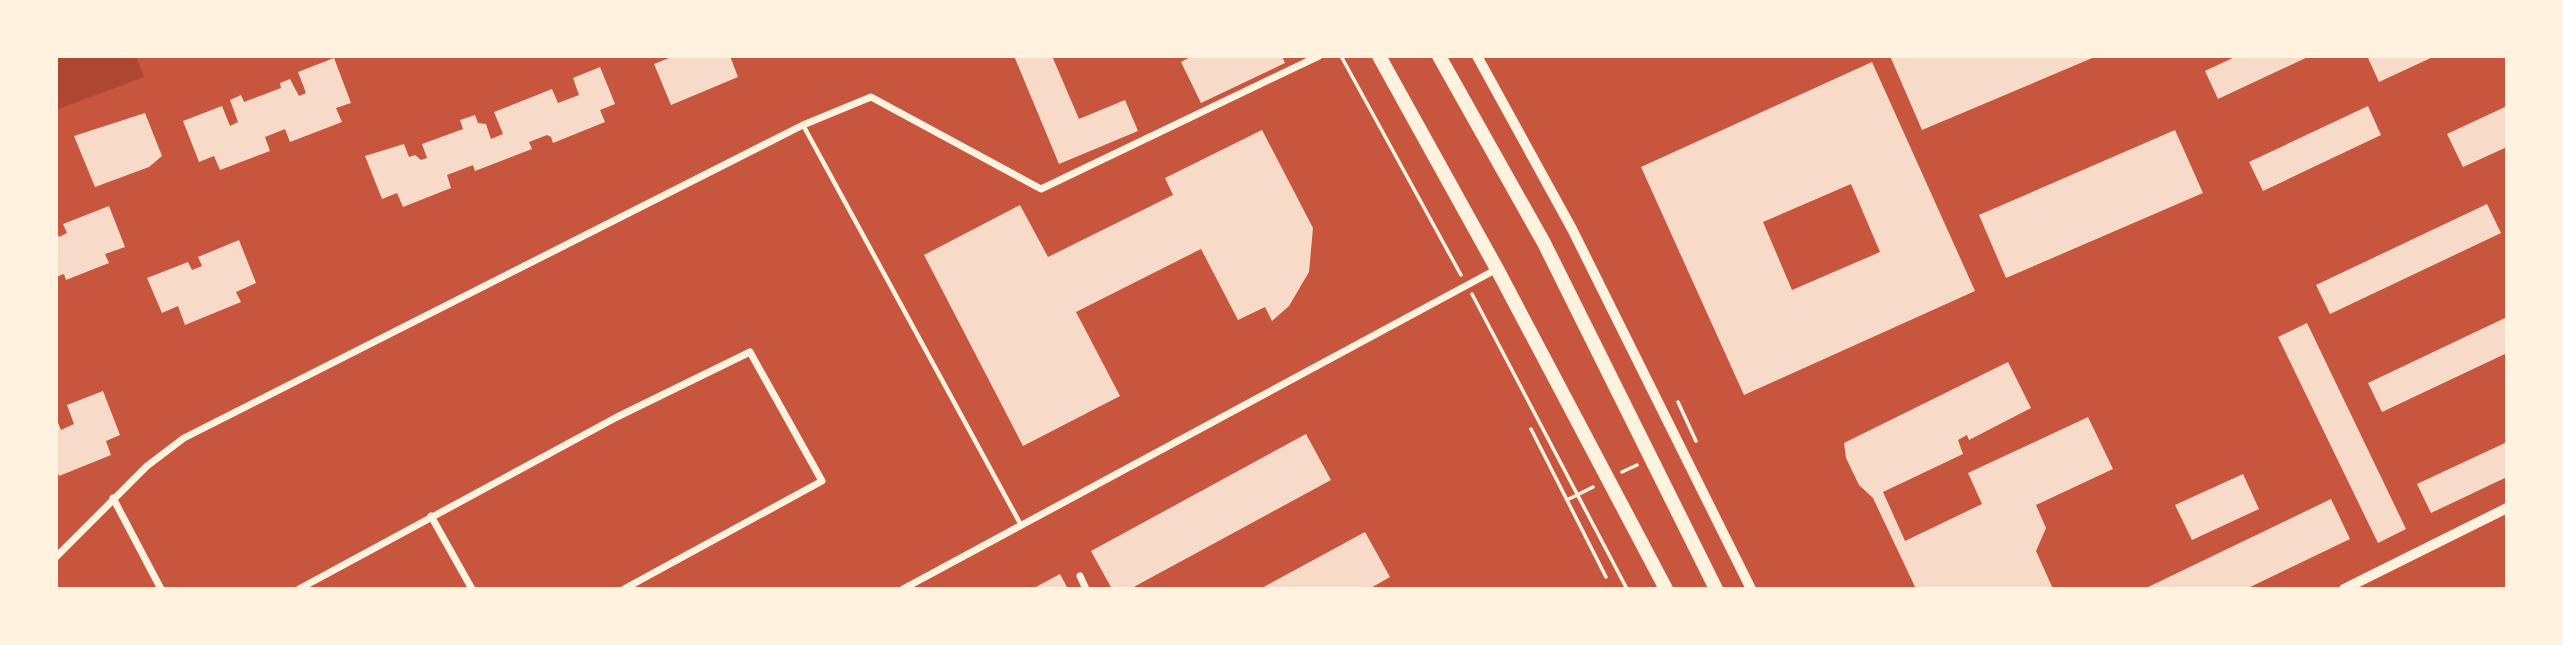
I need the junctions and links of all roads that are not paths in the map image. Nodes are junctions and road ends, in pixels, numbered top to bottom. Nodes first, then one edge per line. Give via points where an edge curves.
1 (1319, 56) edge
2 (1379, 56) edge
3 (1439, 56) edge
4 (1477, 56) edge
5 (803, 125) junction
6 (1497, 270) junction
7 (113, 498) junction
8 (2507, 508) edge
9 (431, 516) junction
10 (1021, 525) junction
11 (56, 557) edge
12 (1080, 576) dead end
13 (161, 589) edge
14 (299, 589) edge
15 (472, 589) edge
16 (624, 589) edge
17 (903, 589) edge
18 (1086, 589) edge
19 (1667, 589) edge
20 (1716, 589) edge
21 (1751, 589) edge
22 (2344, 589) edge

1 - 5 street via 1041,188 871,97
2 - 6 main road
3 - 20 main road via 1544,243
4 - 21 street via 1572,229
5 - 7 street via 184,438
5 - 10 lane
6 - 10 street
6 - 19 main road
7 - 11 street
7 - 13 street
8 - 22 street
9 - 14 street
9 - 15 street
9 - 16 street via 750,352 822,481
10 - 17 street
12 - 18 street

